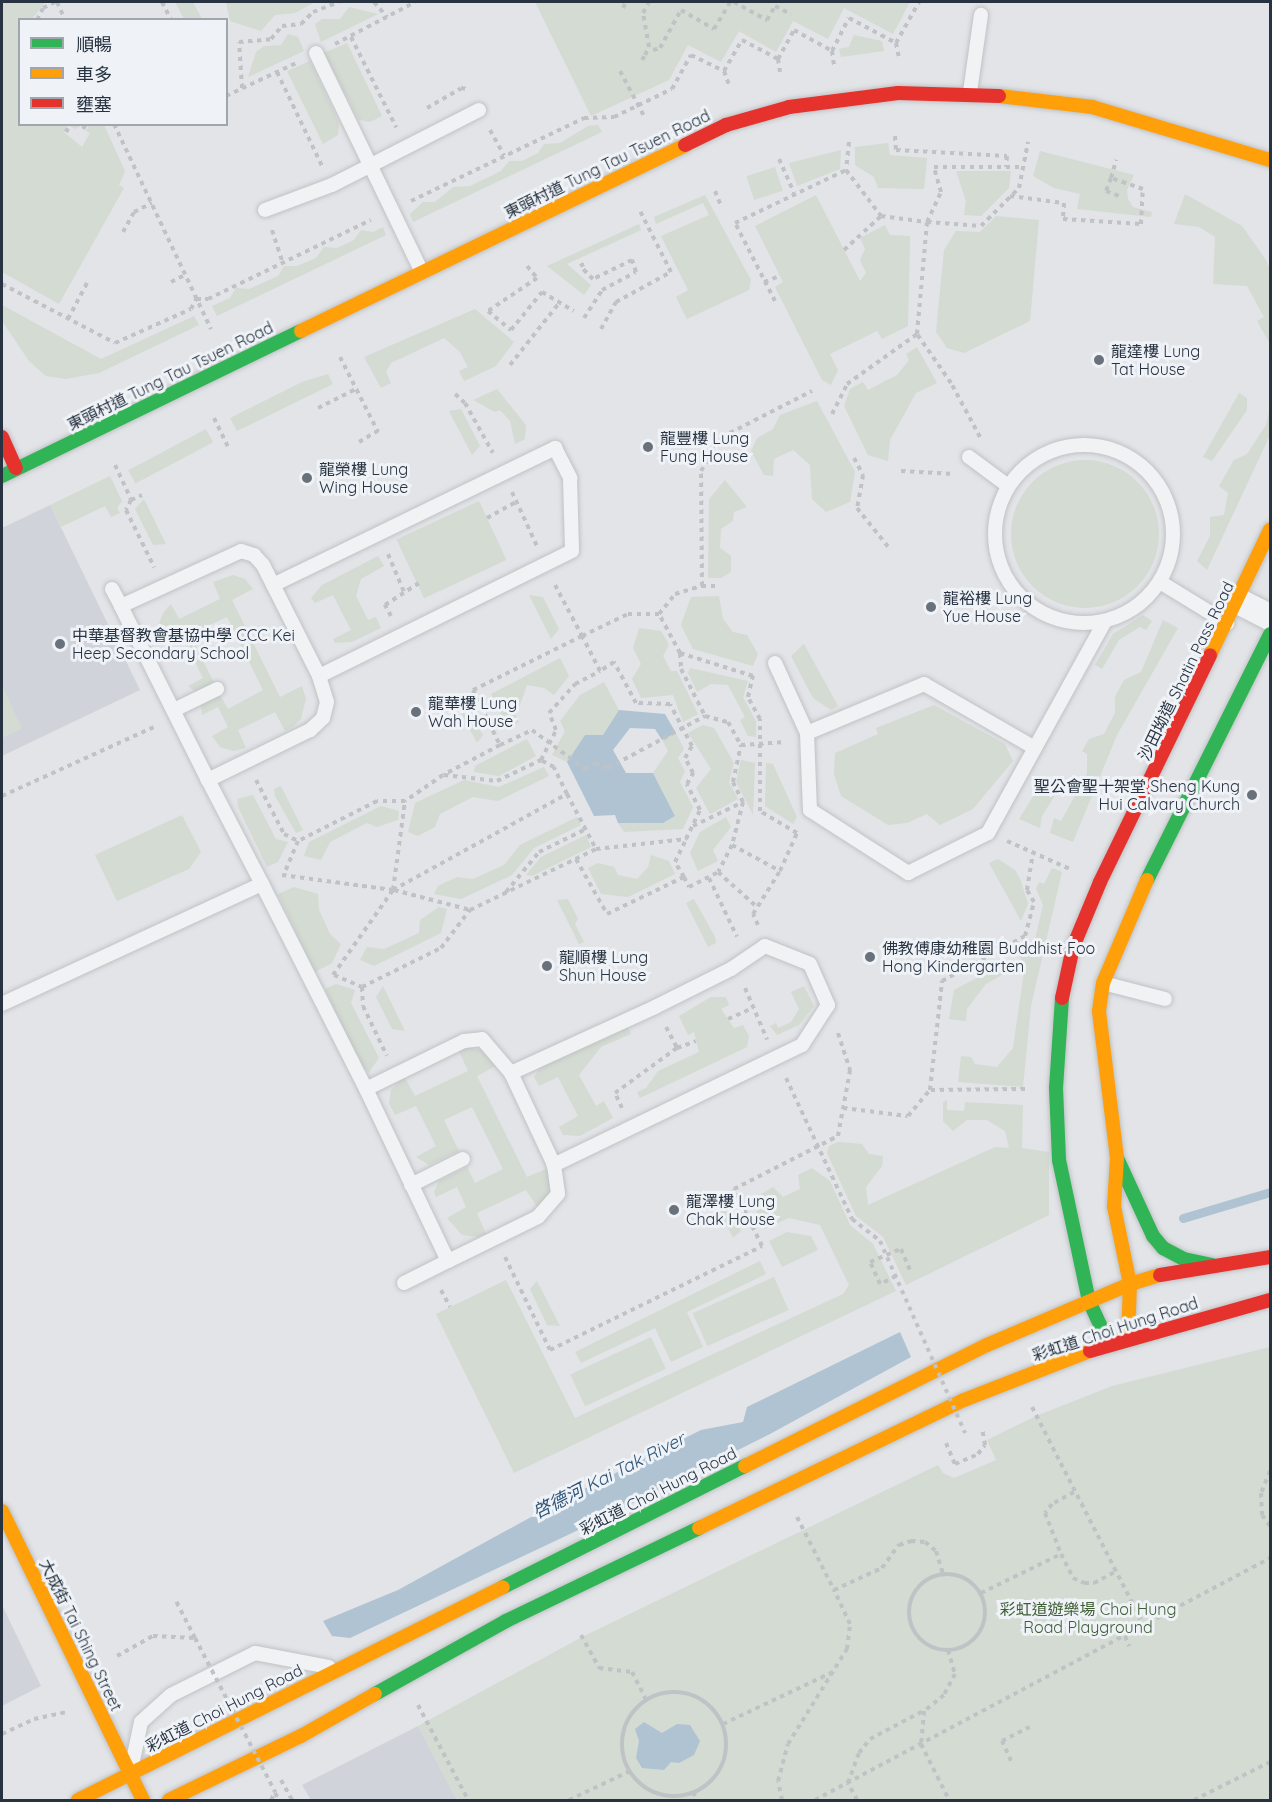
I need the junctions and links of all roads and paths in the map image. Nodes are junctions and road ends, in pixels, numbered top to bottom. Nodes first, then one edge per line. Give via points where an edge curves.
1 (56, 2) edge
2 (162, 2) edge
3 (339, 2) edge
4 (374, 2) edge
5 (626, 2) edge
6 (730, 2) edge
7 (734, 2) edge
8 (912, 2) edge
9 (649, 3) edge
10 (918, 3) edge
11 (623, 8) dead end
12 (791, 14) dead end
13 (981, 15) dead end
14 (387, 17) dead end
15 (38, 18) edge
16 (64, 18) edge
17 (170, 18) edge
18 (351, 36) dead end
19 (896, 43) junction
20 (652, 50) dead end
21 (832, 51) junction
22 (316, 53) dead end
23 (643, 57) dead end
24 (899, 58) dead end
25 (778, 59) junction
26 (834, 65) dead end
27 (620, 71) dead end
28 (724, 71) junction
29 (277, 72) dead end
30 (780, 72) dead end
31 (729, 85) dead end
32 (242, 88) dead end
33 (970, 92) junction
34 (638, 104) junction
35 (479, 110) joint
36 (645, 118) dead end
37 (115, 126) edge
38 (65, 129) dead end
39 (72, 133) dead end
40 (896, 136) dead end
41 (849, 142) dead end
42 (1028, 142) dead end
43 (408, 148) junction
44 (504, 155) junction
45 (779, 159) dead end
46 (1116, 160) dead end
47 (1270, 160) edge
48 (372, 166) junction
49 (1006, 167) junction
50 (1024, 167) junction
51 (846, 170) junction
52 (1111, 178) junction
53 (332, 185) junction
54 (715, 191) dead end
55 (794, 193) junction
56 (1010, 196) junction
57 (1122, 197) dead end
58 (152, 203) junction
59 (721, 206) dead end
60 (265, 210) joint
61 (393, 210) junction
62 (640, 211) dead end
63 (881, 216) junction
64 (927, 222) junction
65 (123, 232) dead end
66 (844, 250) dead end
67 (588, 262) dead end
68 (282, 263) junction
69 (527, 266) dead end
70 (422, 272) junction
71 (185, 275) junction
72 (780, 276) dead end
73 (88, 281) dead end
74 (171, 282) dead end
75 (764, 282) junction
76 (2, 284) edge
77 (196, 299) junction
78 (775, 301) dead end
79 (560, 302) junction
80 (574, 311) dead end
81 (584, 318) dead end
82 (68, 319) junction
83 (211, 329) dead end
84 (602, 329) dead end
85 (916, 334) junction
86 (340, 357) dead end
87 (510, 365) dead end
88 (951, 383) dead end
89 (356, 389) junction
90 (812, 391) dead end
91 (318, 408) dead end
92 (832, 414) dead end
93 (214, 418) dead end
94 (382, 428) dead end
95 (378, 432) junction
96 (2, 437) edge
97 (359, 442) dead end
98 (228, 447) dead end
99 (854, 458) dead end
100 (969, 458) dead end
101 (115, 465) dead end
102 (16, 468) junction
103 (2, 476) edge
104 (1008, 486) junction
105 (142, 495) dead end
106 (131, 500) junction
107 (516, 502) dead end
108 (487, 518) dead end
109 (1270, 530) edge
110 (889, 548) dead end
111 (393, 564) dead end
112 (1160, 582) junction
113 (419, 583) dead end
114 (163, 585) junction
115 (273, 585) junction
116 (702, 586) junction
117 (720, 586) dead end
118 (112, 589) dead end
119 (404, 592) junction
120 (385, 605) dead end
121 (121, 606) junction
122 (1233, 612) junction
123 (1270, 617) edge
124 (1105, 621) junction
125 (1270, 634) edge
126 (680, 652) junction
127 (775, 663) dead end
128 (600, 671) junction
129 (319, 676) junction
130 (217, 689) dead end
131 (174, 710) junction
132 (705, 716) junction
133 (165, 722) dead end
134 (683, 729) junction
135 (807, 733) junction
136 (551, 741) junction
137 (760, 744) junction
138 (501, 745) junction
139 (741, 745) junction
140 (1035, 748) junction
141 (541, 760) junction
142 (247, 762) junction
143 (443, 775) junction
144 (208, 780) junction
145 (567, 794) junction
146 (2, 796) edge
147 (405, 801) junction
148 (743, 802) junction
149 (693, 827) junction
150 (586, 829) junction
151 (987, 833) junction
152 (686, 839) junction
153 (298, 841) junction
154 (732, 845) junction
155 (596, 849) junction
156 (1033, 853) junction
157 (576, 859) junction
158 (1075, 871) dead end
159 (780, 872) junction
160 (718, 873) junction
161 (284, 874) junction
162 (684, 877) junction
163 (709, 878) junction
164 (262, 884) junction
165 (393, 890) junction
166 (504, 894) junction
167 (757, 907) junction
168 (470, 910) junction
169 (765, 946) junction
170 (741, 962) junction
171 (334, 975) junction
172 (1103, 983) junction
173 (314, 985) junction
174 (362, 987) junction
175 (1166, 999) dead end
176 (2, 1004) edge
177 (828, 1005) junction
178 (655, 1007) junction
179 (753, 1008) junction
180 (728, 1019) dead end
181 (696, 1041) dead end
182 (676, 1048) junction
183 (776, 1058) junction
184 (511, 1073) junction
185 (397, 1074) junction
186 (366, 1089) junction
187 (1032, 1089) dead end
188 (930, 1090) junction
189 (843, 1108) junction
190 (630, 1127) junction
191 (818, 1146) junction
192 (1117, 1158) junction
193 (463, 1159) dead end
194 (554, 1165) junction
195 (411, 1185) junction
196 (496, 1238) junction
197 (1270, 1257) edge
198 (448, 1261) junction
199 (1212, 1265) junction
200 (910, 1270) dead end
201 (896, 1276) junction
202 (404, 1283) dead end
203 (1130, 1284) junction
204 (441, 1289) dead end
205 (1270, 1300) edge
206 (1089, 1301) junction
207 (450, 1307) dead end
208 (1128, 1340) junction
209 (1109, 1344) junction
210 (1030, 1403) dead end
211 (981, 1424) dead end
212 (1270, 1471) edge
213 (1074, 1492) junction
214 (2, 1511) edge
215 (796, 1517) dead end
216 (1270, 1526) edge
217 (1061, 1554) junction
218 (1270, 1558) edge
219 (1115, 1572) junction
220 (943, 1574) junction
221 (834, 1590) junction
222 (980, 1593) junction
223 (176, 1601) dead end
224 (1144, 1626) junction
225 (580, 1635) dead end
226 (1125, 1636) junction
227 (195, 1638) junction
228 (1130, 1646) dead end
229 (948, 1650) junction
230 (117, 1656) dead end
231 (340, 1669) junction
232 (834, 1671) junction
233 (646, 1700) junction
234 (418, 1705) dead end
235 (78, 1710) dead end
236 (924, 1711) junction
237 (723, 1724) junction
238 (1030, 1727) dead end
239 (2, 1734) edge
240 (921, 1744) junction
241 (1011, 1761) dead end
242 (1270, 1762) edge
243 (630, 1771) junction
244 (130, 1773) junction
245 (280, 1779) dead end
246 (848, 1783) junction
247 (275, 1792) junction
248 (693, 1792) junction
249 (78, 1800) edge
250 (143, 1800) edge
251 (169, 1800) edge
252 (271, 1800) edge
253 (279, 1800) edge
254 (292, 1800) edge
255 (468, 1800) edge
256 (569, 1800) edge
257 (697, 1800) edge
258 (782, 1800) edge
259 (815, 1800) edge
260 (857, 1800) edge
261 (949, 1800) edge
262 (1194, 1800) edge

1 - 15 path via 43,8
1 - 16 path
2 - 17 path
3 - 32 path via 332,8 313,12 301,24 282,26 271,39 239,42
4 - 14 path
5 - 11 path
6 - 20 path via 714,29 681,10 660,48
7 - 12 path via 767,20 775,6
8 - 10 path
9 - 23 path, bridge via 643,13 649,39
10 - 19 path
13 - 33 lane
18 - 43 path
19 - 21 path via 849,18
19 - 24 path
21 - 25 path via 794,30
21 - 26 path
22 - 48 lane
25 - 28 path via 742,40
25 - 30 path
27 - 34 path
28 - 31 path
28 - 34 path via 691,55 672,89
29 - 53 path
33 - 47 main road, 東頭村道 Tung Tau Tsuen Road via 1092,107
33 - 70 main road, 東頭村道 Tung Tau Tsuen Road via 898,93 827,101 726,124
34 - 36 path
34 - 44 path via 614,117 584,118
35 - 43 lane
35 - 44 path
37 - 58 path
38 - 39 path
40 - 49 path via 896,150 1007,156
41 - 51 path
42 - 50 path
43 - 48 lane
44 - 61 path
45 - 55 path
46 - 52 path
48 - 53 lane
48 - 61 lane
49 - 50 path
49 - 64 path via 934,167 941,192
50 - 56 path via 1019,188
51 - 55 path
51 - 63 path
52 - 56 path via 1143,189 1141,224 1063,219 1064,203
52 - 57 path via 1106,191
53 - 60 lane
54 - 59 path
55 - 75 path via 735,223
56 - 64 path via 981,226
58 - 65 path via 134,212
58 - 71 path
60 - 68 path
61 - 68 path
61 - 70 lane
62 - 84 path via 671,272 616,302
63 - 64 path
63 - 66 path
64 - 85 path
67 - 81 path via 579,266 593,279 632,260 636,272 602,290
68 - 77 path via 208,299
69 - 79 path via 537,278 488,311 511,330 542,292
70 - 102 main road, 東頭村道 Tung Tau Tsuen Road
71 - 74 path
71 - 77 path
72 - 75 path
73 - 82 path
75 - 78 path
76 - 82 path
77 - 82 path via 191,309 115,344
77 - 83 path
79 - 80 path
79 - 87 path
85 - 88 path
85 - 92 path via 847,384
86 - 89 path
89 - 91 path
89 - 95 path
90 - 116 path via 722,437 701,471
93 - 98 path
94 - 95 path
95 - 97 path
96 - 102 main road
99 - 110 path via 863,475 857,508
100 - 104 lane
101 - 106 path
102 - 103 main road, 東頭村道 Tung Tau Tsuen Road
104 - 112 lane via 1026,465 1050,451 1077,445 1131,459 1152,477 1167,501 1173,528 1171,556
104 - 124 lane via 996,514 994,544 1003,573 1021,598 1046,615 1075,624
105 - 106 path
106 - 114 path via 126,510
107 - 108 path
109 - 122 main road, 沙田坳道 Shatin Pass Road
111 - 119 path
112 - 122 lane
112 - 124 lane via 1127,613
113 - 119 path
114 - 115 lane via 242,551 254,555
114 - 121 lane
115 - 129 lane
115 - 129 lane via 555,448 570,478 572,550
116 - 117 path
116 - 126 path via 675,594 659,614
118 - 121 lane
119 - 120 path
121 - 131 lane
122 - 123 street
122 - 206 main road, 沙田坳道 Shatin Pass Road via 1100,882 1073,947 1061,1002 1056,1088 1059,1160
124 - 140 lane
125 - 172 main road via 1136,903
126 - 132 path via 681,669
126 - 137 path via 753,676 748,697 760,718
127 - 135 lane
128 - 134 path via 614,662 636,703 670,704
128 - 136 path via 574,684 549,713 556,730
128 - 138 path via 582,636 473,690
129 - 142 lane via 327,702 323,718 310,730
130 - 131 lane
131 - 144 lane
132 - 134 path
132 - 139 path via 728,722
133 - 146 path
134 - 136 path via 608,768 595,763 585,769
134 - 149 path via 692,746 685,758 693,773 687,784 700,810
135 - 137 path via 780,745
135 - 140 lane via 924,684
135 - 151 lane via 810,810 908,873
136 - 138 path via 532,730
136 - 141 path
137 - 139 path
137 - 159 path via 760,811 797,833
138 - 143 path
139 - 148 path via 733,783
140 - 151 lane
141 - 143 path via 497,781
141 - 145 path via 554,766
142 - 144 lane
142 - 153 path via 284,834
143 - 147 path
144 - 164 lane
145 - 150 path
145 - 165 path
147 - 153 path via 377,801
147 - 165 path
148 - 149 path
148 - 154 path
149 - 152 path
150 - 155 path
150 - 166 path via 539,852
151 - 156 path
152 - 155 path
152 - 162 path via 675,862
153 - 161 path
154 - 159 path
154 - 160 path
155 - 157 path
156 - 158 path
156 - 188 path via 1027,890 1034,903 1024,936 942,981
157 - 162 path via 607,914
157 - 166 path
159 - 167 path
160 - 163 path
160 - 167 path
161 - 164 path
161 - 165 path
162 - 163 path via 689,887
163 - 170 path via 741,945
164 - 173 lane
164 - 176 lane
165 - 168 path
165 - 171 path
166 - 168 path
167 - 169 path via 753,914
168 - 174 path via 441,948
169 - 170 lane
169 - 177 lane via 810,964
170 - 178 lane
170 - 179 path via 743,985
171 - 173 path
171 - 174 path
172 - 175 lane
172 - 192 main road via 1099,1011
173 - 186 lane
174 - 185 path via 363,1006
177 - 183 lane via 802,1045
177 - 189 path via 850,1070
178 - 182 path
178 - 184 lane
179 - 180 path
179 - 183 path
181 - 182 path
182 - 190 path via 615,1093
183 - 190 lane
183 - 191 path
184 - 185 lane via 482,1039 464,1041
184 - 194 lane
185 - 186 lane
186 - 195 lane
187 - 188 path
188 - 189 path via 908,1116
189 - 191 path via 838,1136
190 - 194 lane
191 - 196 path via 734,1189 762,1246 550,1350
191 - 201 path, bridge via 852,1219 880,1241
192 - 199 main road via 1153,1236 1163,1248 1184,1259
192 - 203 main road via 1114,1207
193 - 195 lane
194 - 196 lane via 558,1194 538,1217
195 - 198 lane
196 - 198 lane
197 - 199 main road, 彩虹道 Choi Hung Road
198 - 202 lane
199 - 203 main road, 彩虹道 Choi Hung Road
200 - 201 path via 901,1249 870,1262 880,1284
201 - 211 path, bridge via 965,1433 946,1442 955,1464 978,1454 985,1445
203 - 206 main road, 彩虹道 Choi Hung Road
203 - 208 main road
204 - 207 path
205 - 208 main road, 彩虹道 Choi Hung Road
206 - 209 main road, 沙田坳道 Shatin Pass Road
206 - 231 main road, 彩虹道 Choi Hung Road via 987,1345
208 - 209 main road, 彩虹道 Choi Hung Road
209 - 251 main road, 彩虹道 Choi Hung Road via 899,1429 506,1622 301,1736
210 - 213 path
212 - 216 path via 1262,1493 1262,1515
213 - 217 path via 1052,1504 1045,1513
213 - 219 path
214 - 244 main road, 大成街 Tai Shing Street
215 - 221 path
217 - 219 path via 1073,1578 1084,1583 1094,1583
217 - 222 path
218 - 224 path
219 - 224 path
220 - 221 path via 936,1551 925,1542 911,1541 899,1545 882,1568
220 - 222 path via 962,1576
220 - 229 path via 919,1586 910,1600 909,1616 917,1635 934,1648
221 - 232 path via 850,1624 847,1648
222 - 229 path via 986,1610 983,1626 975,1638
223 - 227 path
224 - 226 path
225 - 233 path via 599,1668 632,1672
226 - 228 path
226 - 240 path
227 - 230 path via 153,1636
227 - 247 path, bridge
229 - 236 path via 954,1674 944,1695
231 - 244 main road, 彩虹道 Choi Hung Road
231 - 244 lane via 255,1653 171,1695 141,1722
232 - 237 path
232 - 258 path via 788,1744 778,1781
233 - 237 path via 660,1693 681,1692 700,1699
233 - 243 path via 626,1724 622,1740
234 - 255 path
235 - 239 path via 34,1719
236 - 240 path
236 - 246 path via 870,1739
237 - 248 path via 726,1752 720,1768 711,1781
238 - 241 path via 1002,1741
240 - 246 path
240 - 261 path
242 - 262 path
243 - 248 path via 644,1786 662,1794
243 - 256 path
244 - 249 main road, 彩虹道 Choi Hung Road
244 - 250 main road, 大成街 Tai Shing Street
245 - 254 path
246 - 259 path
246 - 260 path
247 - 252 path, bridge
247 - 253 path, bridge
248 - 257 path

